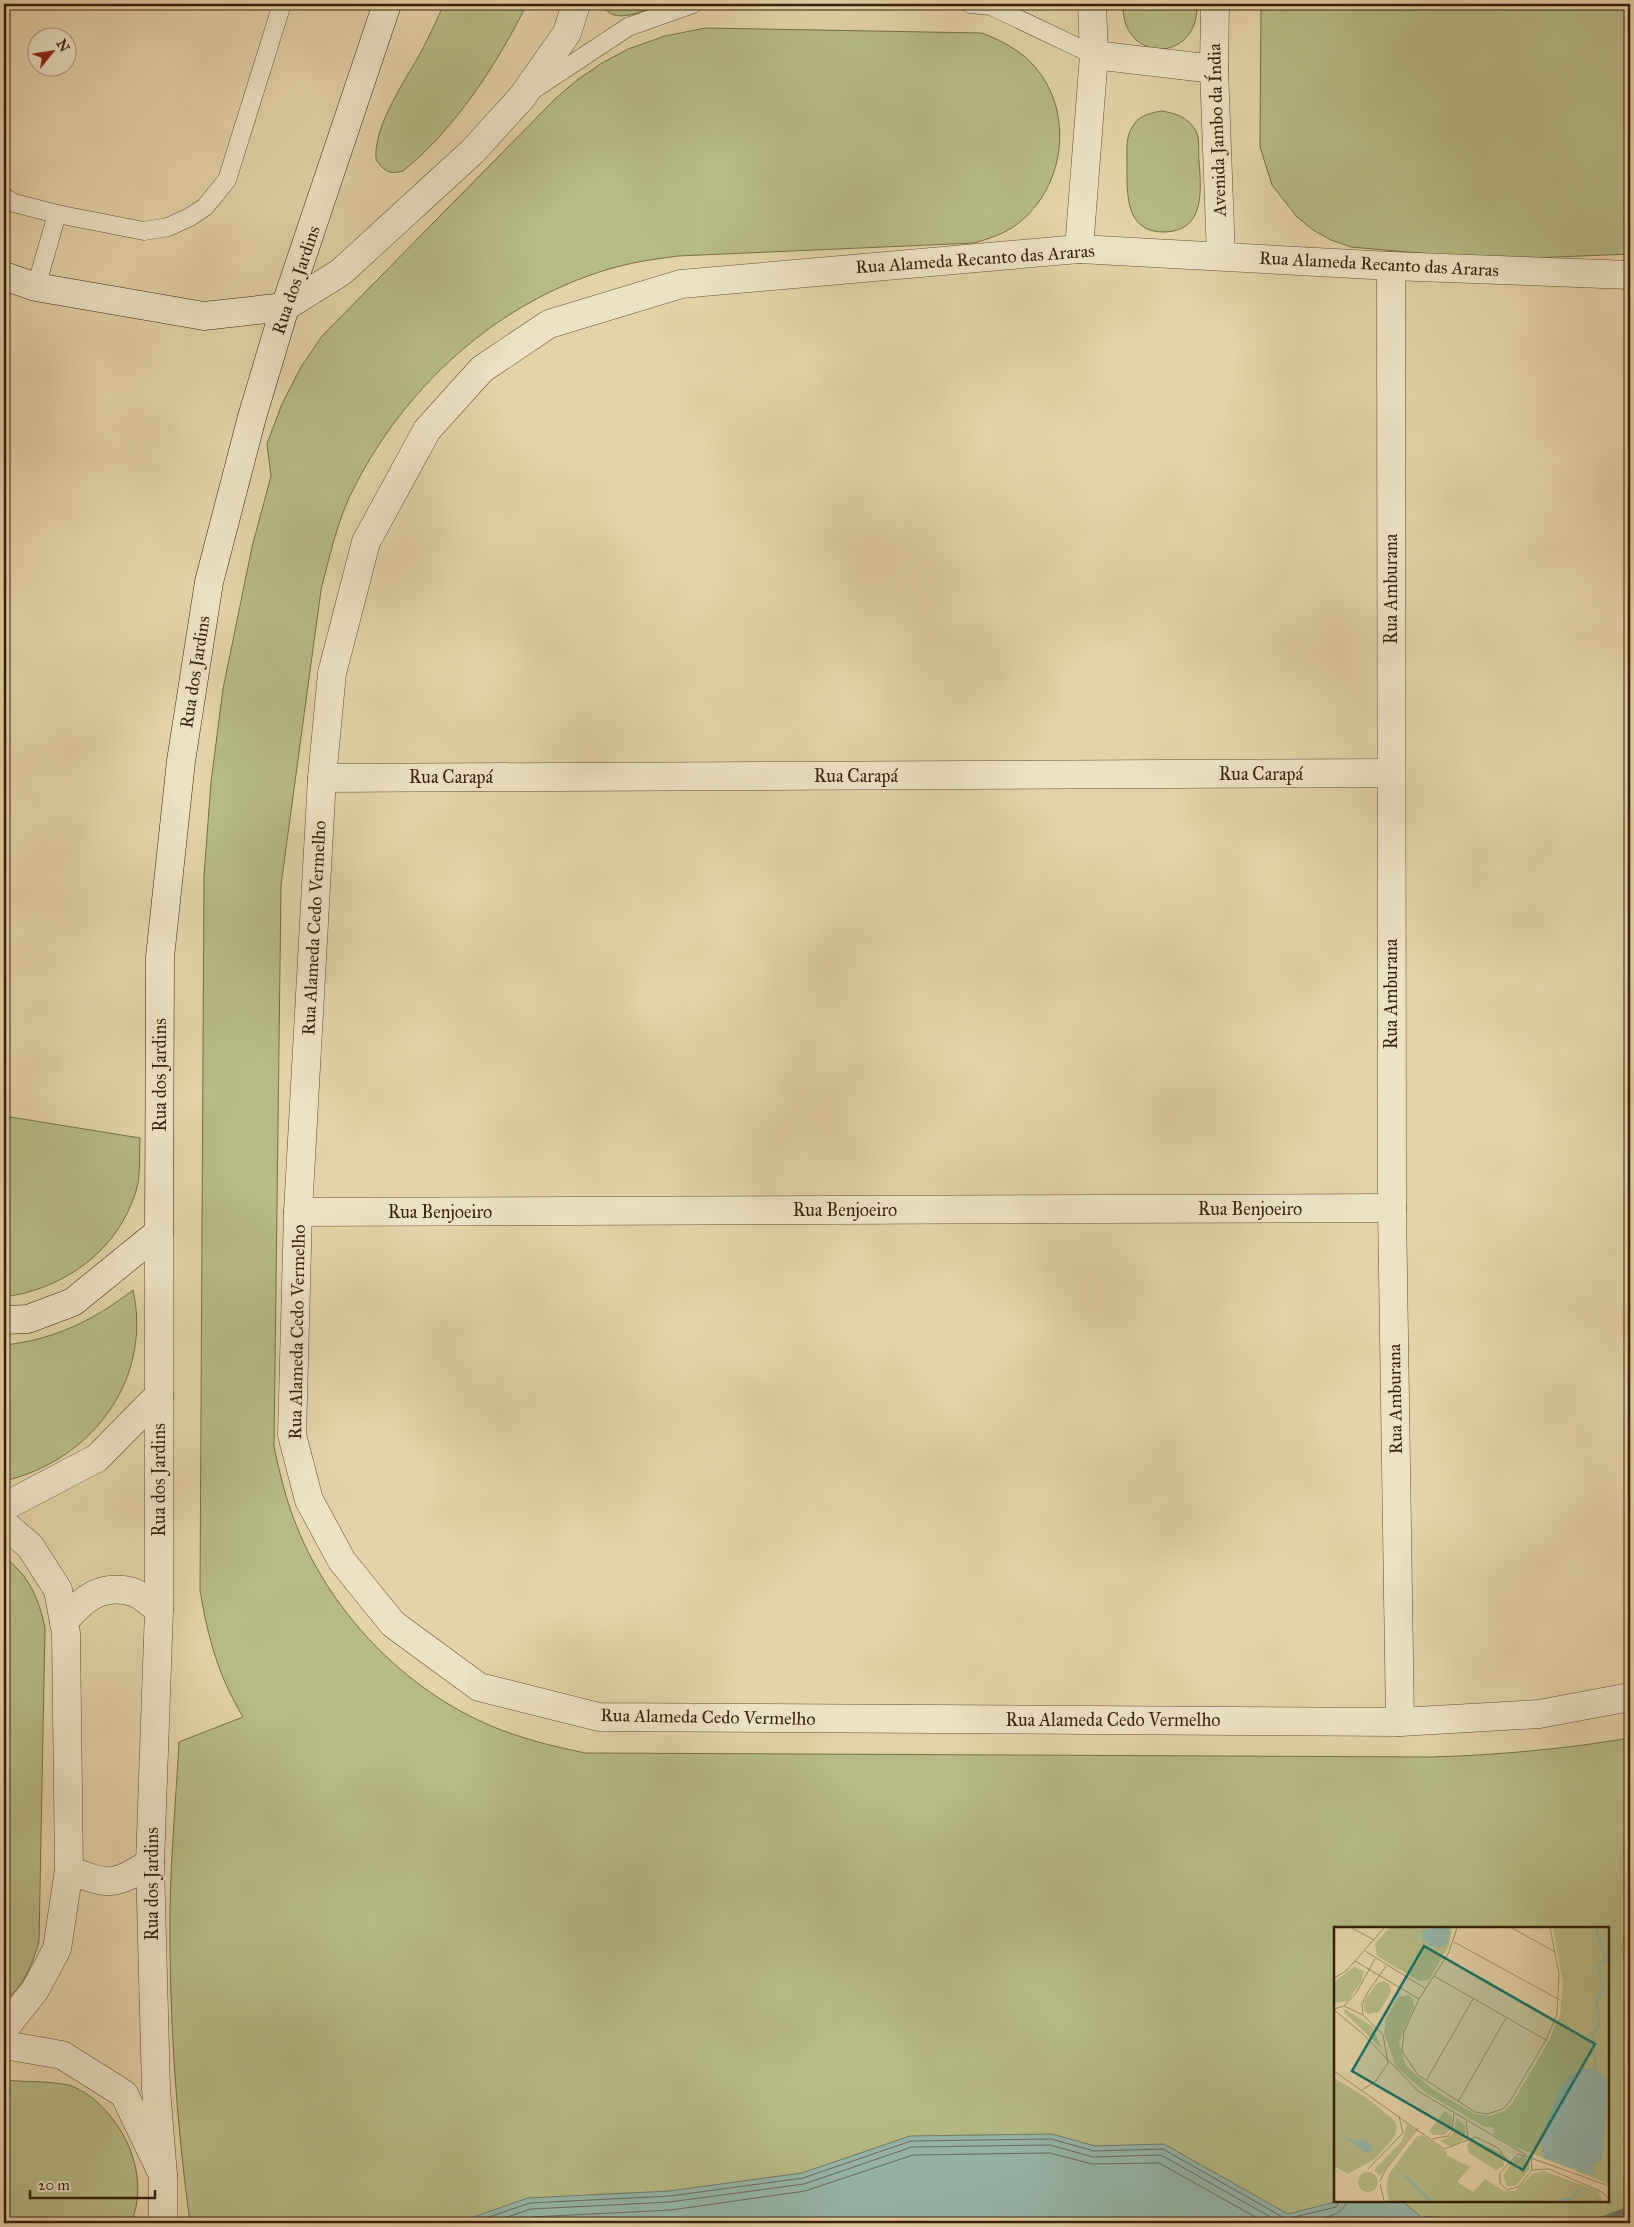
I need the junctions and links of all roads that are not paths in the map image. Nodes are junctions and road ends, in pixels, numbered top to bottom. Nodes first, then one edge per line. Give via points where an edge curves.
1 (282, 4) edge
2 (388, 4) edge
3 (576, 4) edge
4 (693, 4) edge
5 (970, 4) edge
6 (1092, 4) edge
7 (1215, 4) edge
8 (1094, 55) junction
9 (1214, 69) junction
10 (522, 97) junction
11 (4, 197) edge
12 (58, 214) junction
13 (1079, 248) junction
14 (1221, 256) junction
15 (1391, 266) junction
16 (1630, 275) edge
17 (4, 276) edge
18 (36, 287) junction
19 (286, 307) junction
20 (427, 430) joint
21 (1390, 773) junction
22 (322, 778) junction
23 (1392, 1208) junction
24 (298, 1212) junction
25 (159, 1232) junction
26 (4, 1320) edge
27 (159, 1395) junction
28 (4, 1507) edge
29 (4, 1524) edge
30 (158, 1610) junction
31 (64, 1622) junction
32 (1630, 1698) edge
33 (1400, 1722) junction
34 (150, 1863) junction
35 (69, 1870) junction
36 (4, 2029) edge
37 (4, 2045) edge
38 (163, 2175) junction
39 (163, 2223) edge

1 - 12 lane via 227,180 204,207 168,227 144,231
2 - 19 street, Rua dos Jardins
3 - 10 street via 567,33
4 - 10 lane via 628,27
5 - 8 lane via 991,6
6 - 8 street
7 - 9 street, Avenida Jambo da Índia
8 - 9 street
8 - 13 street
9 - 14 street, Avenida Jambo da Índia
10 - 19 street via 473,151 341,272
11 - 12 lane via 14,203
12 - 18 lane
13 - 14 street, Rua Alameda Recanto das Araras
13 - 20 street, Rua Alameda Recanto das Araras via 681,284 549,324 482,369
14 - 15 street, Rua Alameda Recanto das Araras
15 - 16 street, Rua Alameda Recanto das Araras
15 - 21 street, Rua Amburana
17 - 18 street
18 - 19 street via 204,316
19 - 25 street, Rua dos Jardins via 252,418 209,582 182,761 160,957
20 - 22 street, Rua Alameda Cedo Vermelho via 366,542 332,673
21 - 22 street, Rua Carapá
21 - 23 street, Rua Amburana
22 - 24 street, Rua Alameda Cedo Vermelho
23 - 24 street, Rua Benjoeiro
23 - 33 street, Rua Amburana
24 - 33 street, Rua Alameda Cedo Vermelho via 292,1435 309,1500 342,1561 393,1624 478,1687 599,1717
25 - 26 street via 73,1302 28,1319
25 - 27 street, Rua dos Jardins
27 - 28 street via 97,1458
27 - 30 street, Rua dos Jardins
29 - 31 street via 30,1546 58,1590
30 - 31 street via 134,1592 106,1589 78,1604
30 - 34 street, Rua dos Jardins
31 - 35 street
32 - 33 street, Rua Alameda Cedo Vermelho via 1539,1714
34 - 35 street via 130,1876 110,1883
34 - 38 street, Rua dos Jardins via 156,2089
35 - 36 street via 57,1949 35,1990
37 - 38 street via 62,2055 124,2094
38 - 39 street, Rua dos Jardins

